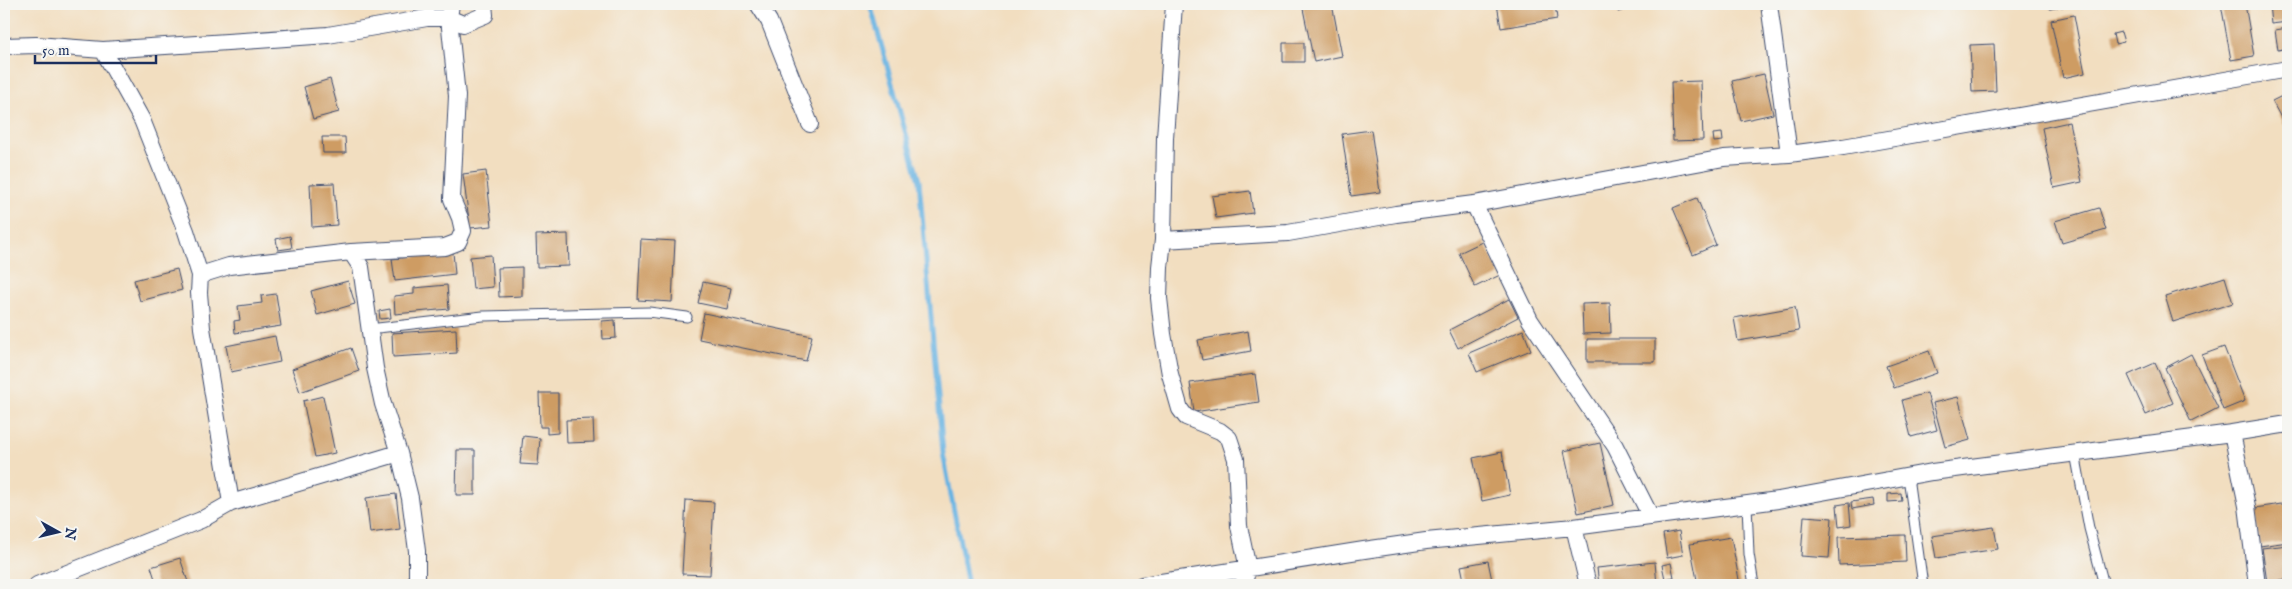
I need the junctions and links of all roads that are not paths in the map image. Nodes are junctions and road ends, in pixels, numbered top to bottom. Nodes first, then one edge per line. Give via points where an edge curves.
1 (484, 4) edge
2 (758, 4) edge
3 (1174, 4) edge
4 (1769, 4) edge
5 (450, 11) edge
6 (4, 46) edge
7 (103, 50) junction
8 (2288, 69) edge
9 (810, 124) dead end
10 (1789, 154) junction
11 (1474, 204) junction
12 (1163, 240) junction
13 (351, 252) junction
14 (200, 275) junction
15 (688, 317) dead end
16 (369, 329) junction
17 (2288, 424) edge
18 (2232, 433) junction
19 (399, 453) junction
20 (2075, 453) junction
21 (1908, 476) junction
22 (231, 503) junction
23 (1747, 504) junction
24 (1651, 517) junction
25 (1574, 527) junction
26 (1248, 569) junction
27 (41, 584) edge
28 (417, 585) edge
29 (1142, 585) edge
30 (1243, 585) edge
31 (1588, 585) edge
32 (1754, 585) edge
33 (1924, 585) edge
34 (2104, 585) edge
35 (2257, 585) edge

1 - 5 street via 485,15 463,24
2 - 9 street via 769,22
3 - 12 street via 1165,138
4 - 10 street
5 - 7 street via 328,35
5 - 13 street via 457,96 452,199 463,231 458,242 445,248
6 - 7 street via 36,44
7 - 14 street via 142,120
8 - 10 street
10 - 11 street via 1724,158
11 - 12 street via 1288,233
11 - 24 street via 1530,320 1615,446
12 - 26 street via 1160,298 1173,389 1186,418 1220,431 1229,438 1236,459 1239,526
13 - 14 street via 229,266
13 - 16 street via 361,267
14 - 22 street via 202,328
15 - 16 lane via 649,312 483,316
16 - 19 street via 383,404
17 - 18 street
18 - 20 street
18 - 35 street via 2247,506
19 - 22 street
19 - 28 street via 410,498 417,552
20 - 21 street
20 - 34 lane
21 - 23 street
21 - 33 lane
22 - 27 street via 202,520
23 - 24 street
23 - 32 lane
24 - 25 street
25 - 26 street via 1426,541
25 - 31 street
26 - 29 street
26 - 30 street

